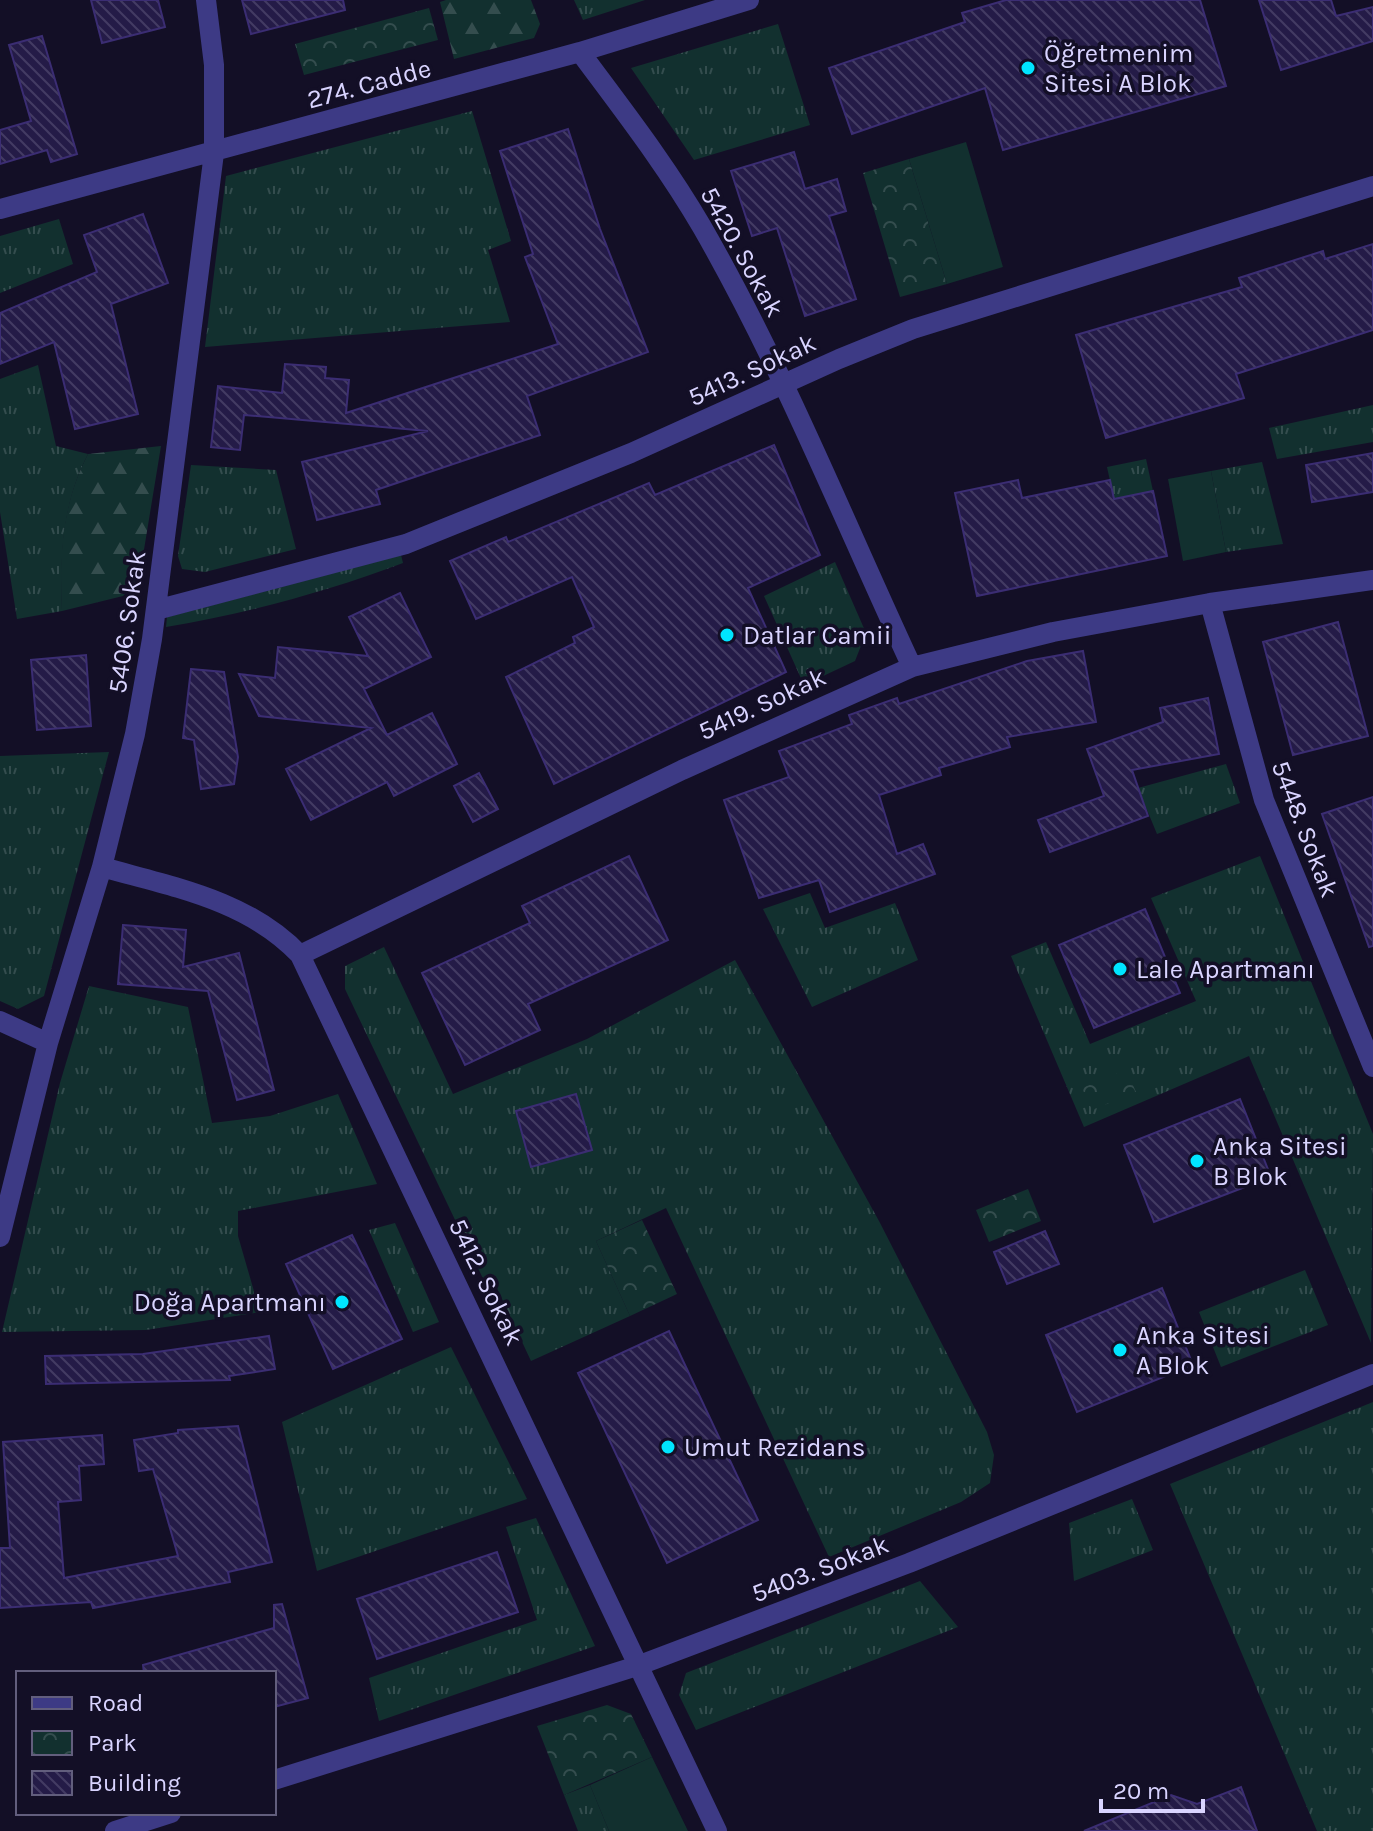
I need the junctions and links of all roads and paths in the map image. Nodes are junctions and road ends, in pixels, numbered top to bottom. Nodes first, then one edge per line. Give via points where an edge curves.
1 (206, 0) edge
2 (749, 0) edge
3 (580, 52) junction
4 (214, 153) junction
5 (1373, 186) edge
6 (0, 209) edge
7 (784, 386) junction
8 (1373, 580) edge
9 (1210, 603) junction
10 (156, 610) junction
11 (912, 667) junction
12 (102, 867) junction
13 (300, 955) junction
14 (0, 1021) edge
15 (48, 1043) junction
16 (1373, 1067) edge
17 (0, 1237) edge
18 (1373, 1374) edge
19 (637, 1666) junction
20 (276, 1779) edge
21 (165, 1815) edge
22 (115, 1831) edge
23 (717, 1831) edge

1 - 4 street, 5406. Sokak via 214,65
2 - 3 street, 274. Cadde
3 - 4 street, 274. Cadde
3 - 7 street, 5420. Sokak via 637,126 702,228
4 - 6 street, 274. Cadde
4 - 10 street, 5406. Sokak
5 - 7 street, 5413. Sokak via 913,329
7 - 10 street, 5413. Sokak via 406,544
7 - 11 street, 5420. Sokak
8 - 9 street, 5419. Sokak
9 - 11 street, 5419. Sokak via 1000,643
9 - 16 street, 5448. Sokak via 1267,810
10 - 12 street, 5406. Sokak via 141,706
11 - 13 street, 5419. Sokak via 682,770
12 - 13 street, 5412. Sokak via 250,914
12 - 15 street, 5406. Sokak
13 - 19 street, 5412. Sokak
14 - 15 street
15 - 17 street, 5406. Sokak
18 - 19 street, 5403. Sokak via 909,1563
19 - 20 street, 5403. Sokak
19 - 23 street, 5412. Sokak
21 - 22 street

